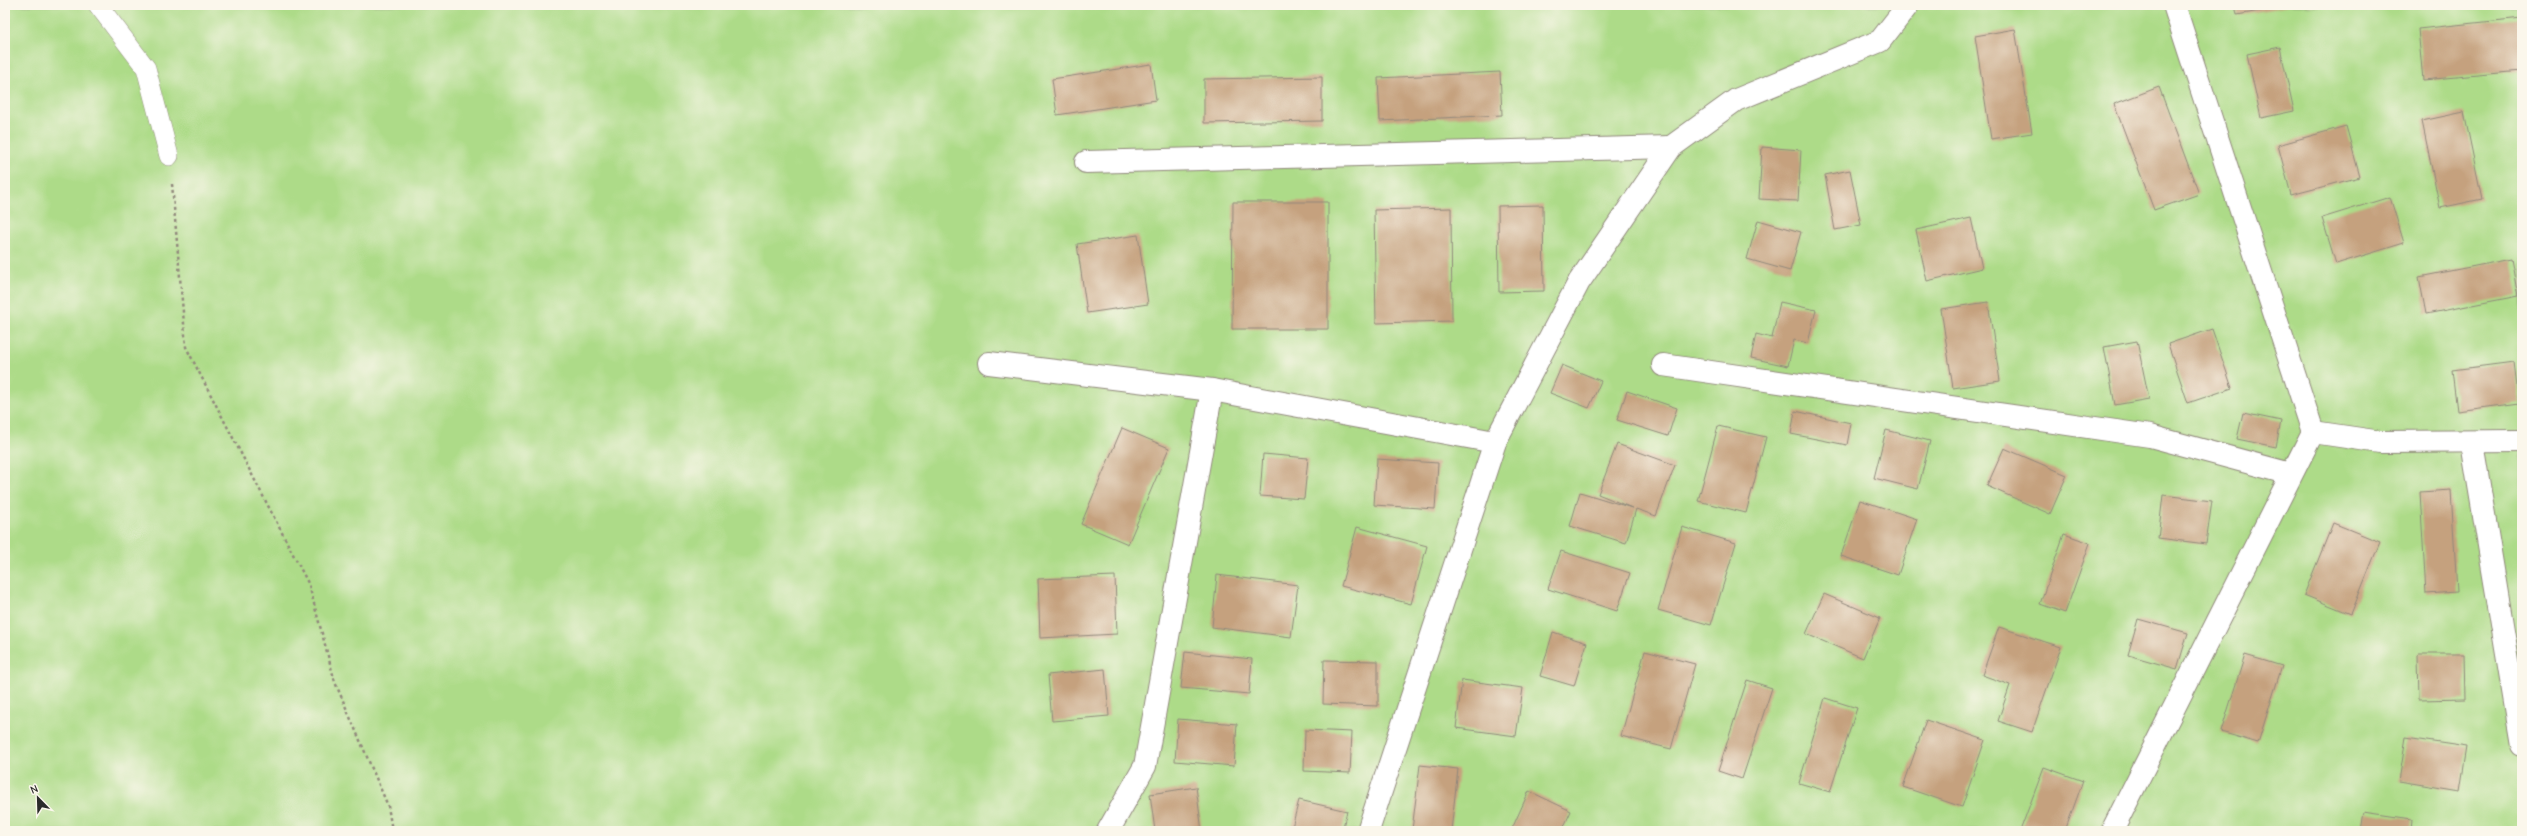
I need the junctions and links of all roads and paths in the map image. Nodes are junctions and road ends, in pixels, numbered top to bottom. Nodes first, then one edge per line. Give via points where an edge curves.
1 (98, 5) edge
2 (1908, 5) edge
3 (2174, 5) edge
4 (1671, 147) junction
5 (169, 156) joint
6 (1086, 162) dead end
7 (989, 363) dead end
8 (1663, 365) dead end
9 (1212, 390) junction
10 (2313, 432) junction
11 (2522, 441) edge
12 (1495, 442) junction
13 (2472, 443) junction
14 (2291, 474) junction
15 (2522, 745) edge
16 (392, 831) edge
17 (1108, 831) edge
18 (1368, 831) edge
19 (2112, 831) edge

1 - 5 lane via 146,68
2 - 4 street via 1880,42 1736,100
3 - 10 street
4 - 6 street
4 - 12 street via 1579,282
5 - 16 path via 186,347 309,585 335,682 388,806
7 - 9 street
8 - 14 street via 2150,436 2252,466
9 - 12 street
9 - 17 street via 1145,766
10 - 13 street via 2381,442
10 - 14 street
11 - 13 street
12 - 18 street
13 - 15 street
14 - 19 street

